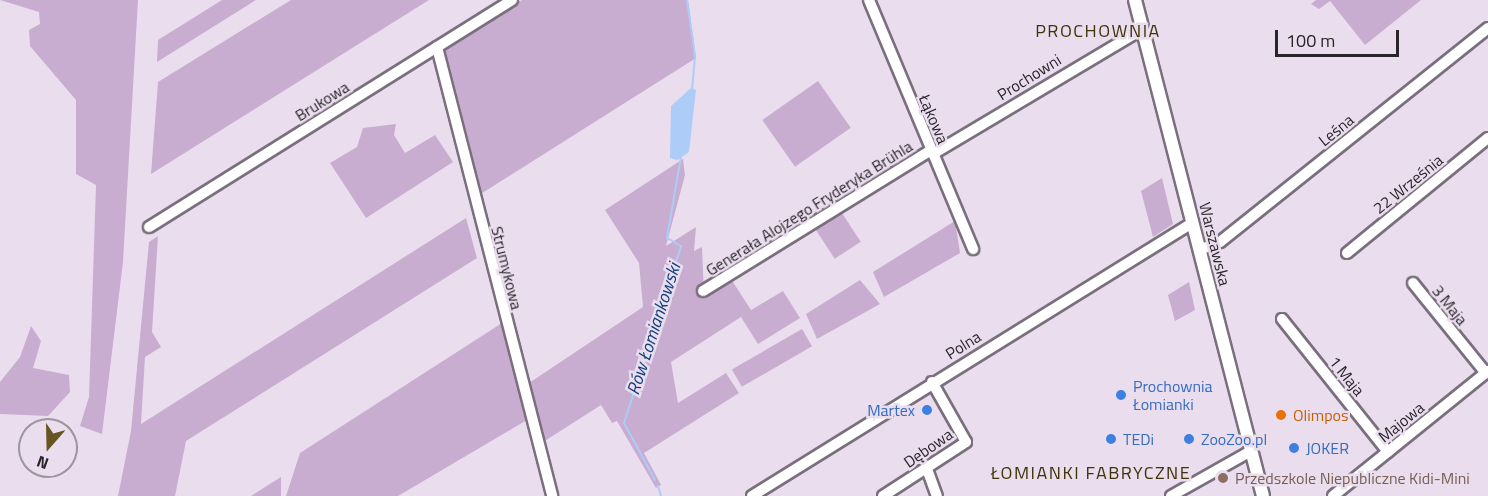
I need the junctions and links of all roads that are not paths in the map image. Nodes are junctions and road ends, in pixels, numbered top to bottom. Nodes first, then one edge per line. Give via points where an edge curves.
1 (512, 0) edge
2 (869, 0) edge
3 (1135, 0) edge
4 (1488, 28) edge
5 (1143, 29) junction
6 (436, 47) junction
7 (1488, 138) edge
8 (932, 152) junction
9 (1192, 223) junction
10 (149, 227) dead end
11 (973, 249) dead end
12 (1199, 250) junction
13 (1347, 253) dead end
14 (1413, 283) dead end
15 (704, 291) dead end
16 (1282, 319) dead end
17 (1487, 372) edge
18 (932, 382) junction
19 (1251, 451) junction
20 (1388, 452) junction
21 (927, 469) junction
22 (552, 496) edge
23 (752, 496) edge
24 (883, 496) edge
25 (937, 496) edge
26 (1171, 496) edge
27 (1263, 496) edge
28 (1333, 496) edge

1 - 6 street, Brukowa
2 - 8 street, Łąkowa
3 - 5 street, Warszawska
4 - 12 street, Leśna via 1220,242
5 - 8 street, Prochowni
5 - 9 street, Warszawska
6 - 10 street, Brukowa
6 - 22 street, Strumykowa
7 - 13 street, 22 Września
8 - 11 street, Łąkowa
8 - 15 street, Generała Alojzego Fryderyka Brühla
9 - 12 street, Warszawska
9 - 18 street, Polna
12 - 19 street, Warszawska
14 - 17 street, 3 Maja
16 - 20 street, 1 Maja
17 - 20 street, Majowa
18 - 21 street, Dębowa via 966,442
18 - 23 street, Polna
19 - 26 street
19 - 27 street, Warszawska
20 - 28 street, Majowa
21 - 24 street, Dębowa
21 - 25 street

